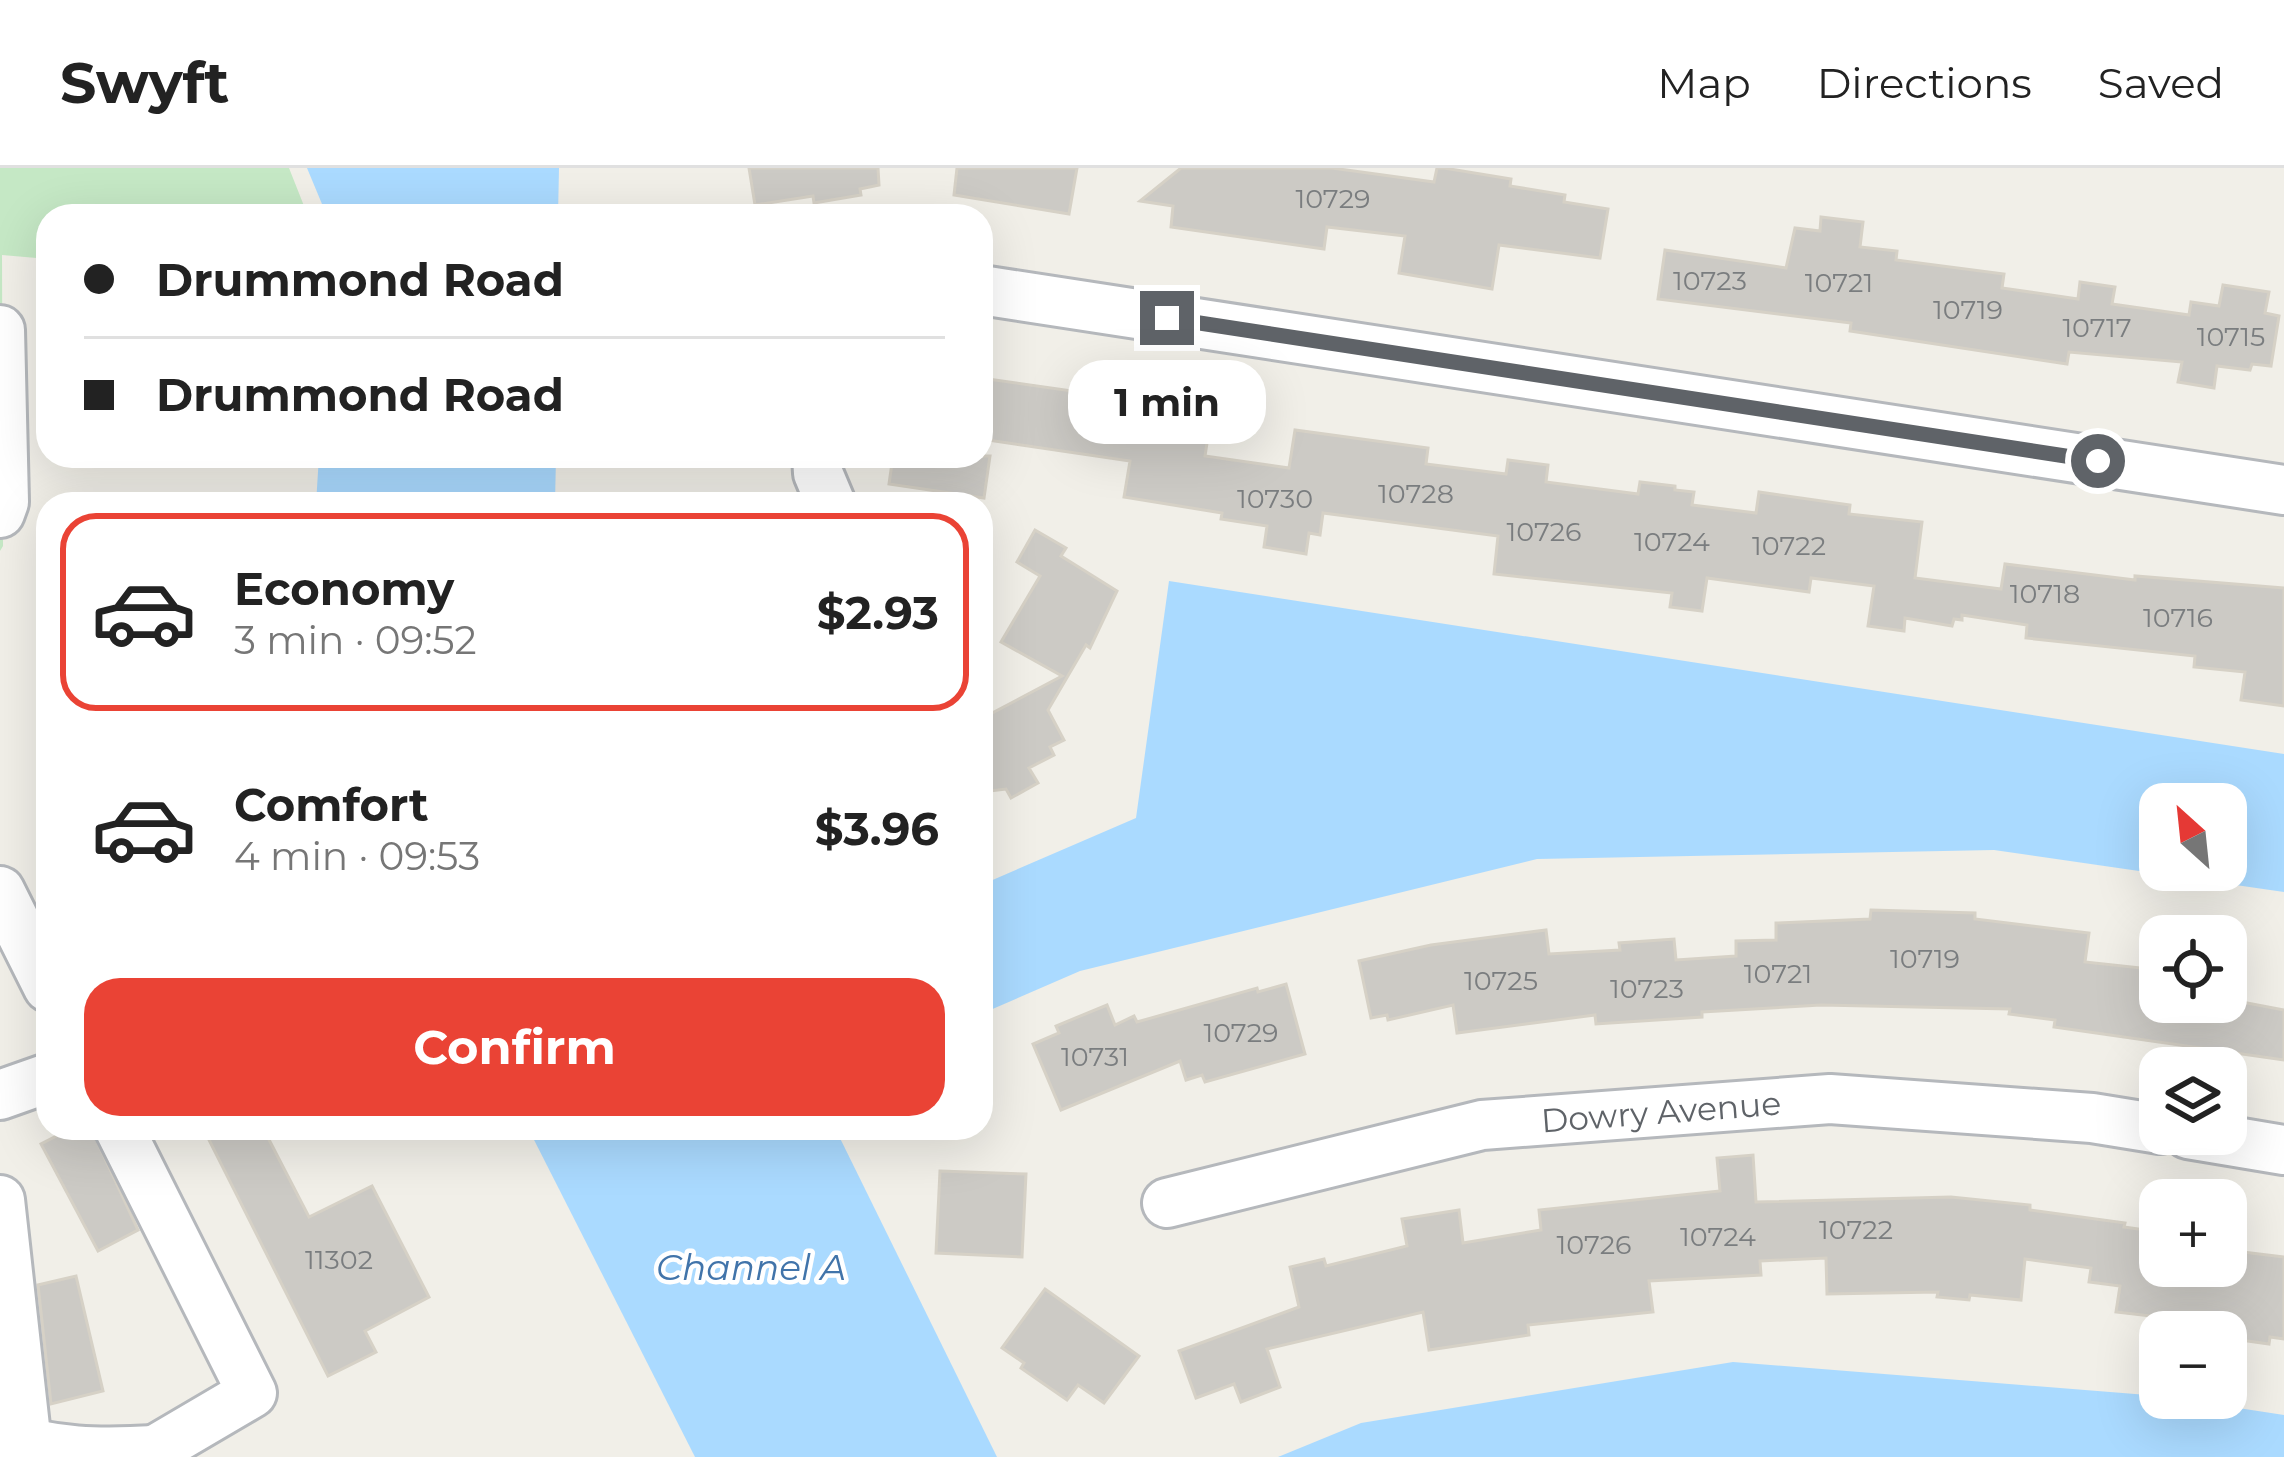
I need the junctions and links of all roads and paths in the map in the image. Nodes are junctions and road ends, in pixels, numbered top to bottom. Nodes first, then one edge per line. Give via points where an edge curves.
1 (993, 292) edge
2 (0, 330) edge
3 (2284, 490) edge
4 (0, 514) edge
5 (0, 892) edge
6 (36, 963) edge
7 (36, 1082) edge
8 (0, 1095) edge
9 (2139, 1126) edge
10 (125, 1140) edge
11 (2247, 1144) edge
12 (2284, 1150) edge
13 (0, 1200) edge
14 (1167, 1203) dead end
15 (13, 1440) edge
16 (156, 1454) edge

1 - 3 street
2 - 4 street
5 - 6 street
7 - 8 street
9 - 14 street, Dowry Avenue via 1854,1100 1483,1125
10 - 16 street via 252,1393
11 - 12 street
13 - 15 street
15 - 16 street via 94,1454

